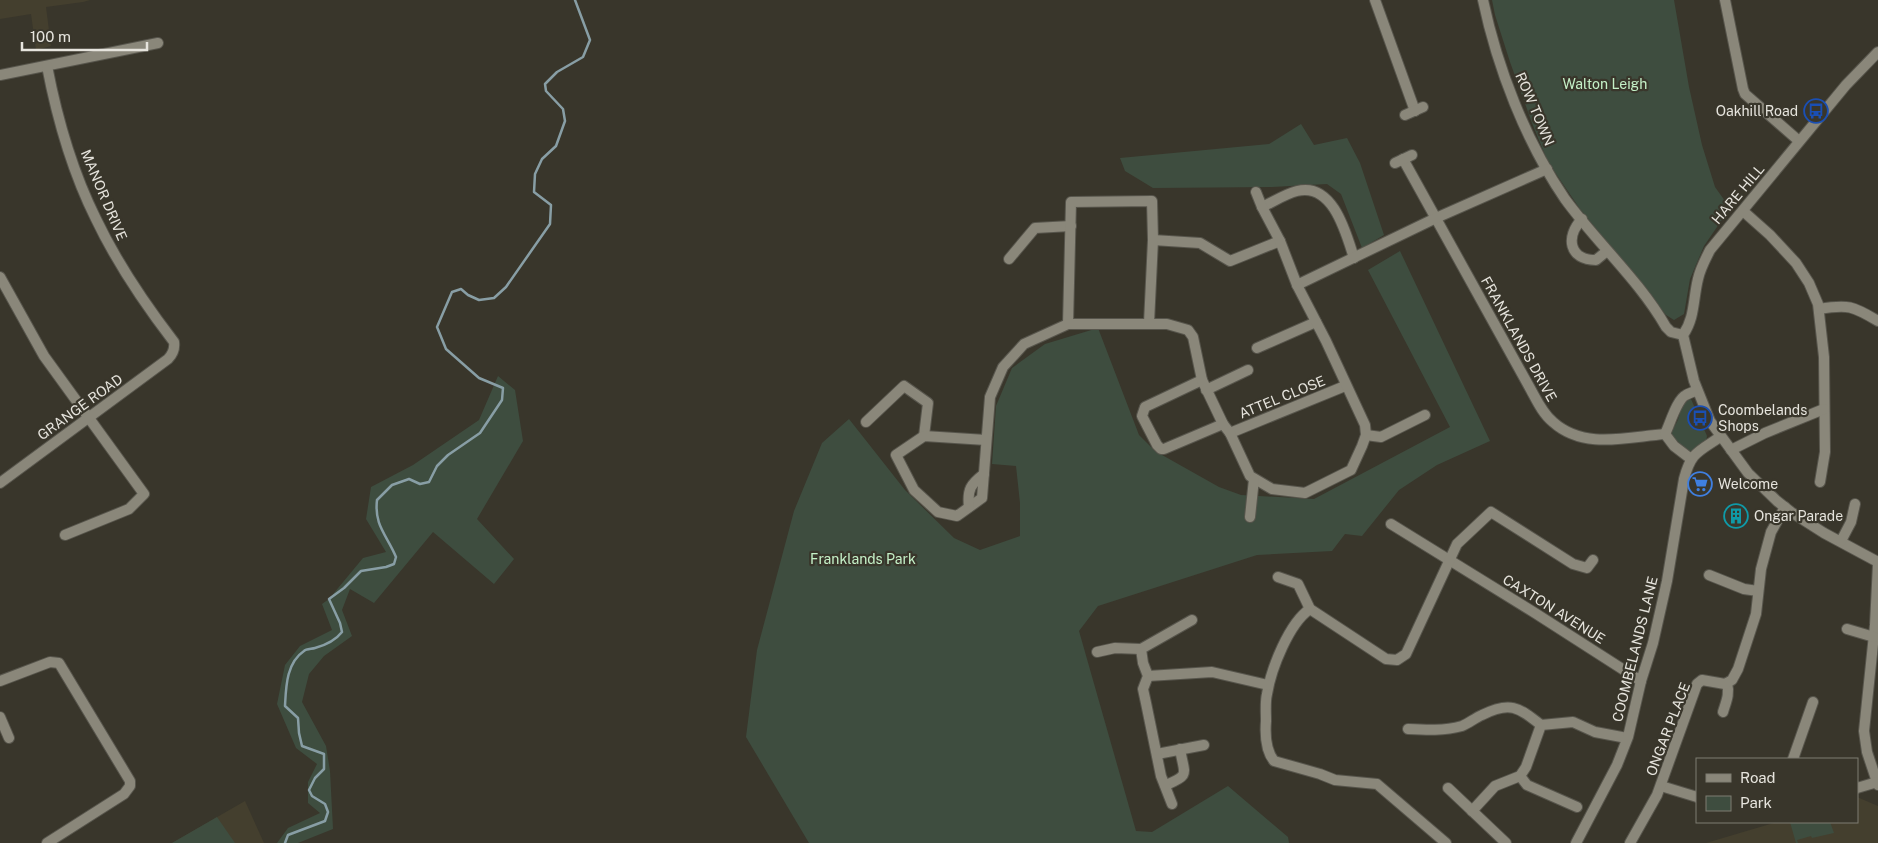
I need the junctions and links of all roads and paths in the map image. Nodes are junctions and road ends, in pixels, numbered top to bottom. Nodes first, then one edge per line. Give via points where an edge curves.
1 (1375, 0) edge
2 (1483, 0) edge
3 (1725, 0) edge
4 (158, 43) dead end
5 (1878, 52) edge
6 (47, 66) junction
7 (0, 75) edge
8 (1415, 111) dead end
9 (1799, 141) junction
10 (1404, 159) dead end
11 (1546, 169) junction
12 (1256, 192) dead end
13 (1262, 207) junction
14 (1743, 211) junction
15 (1436, 218) junction
16 (1582, 219) junction
17 (1071, 226) junction
18 (1153, 240) junction
19 (1280, 241) junction
20 (1607, 250) junction
21 (1354, 258) junction
22 (1009, 259) dead end
23 (0, 276) edge
24 (1297, 285) junction
25 (1819, 309) junction
26 (1878, 321) edge
27 (1316, 322) junction
28 (1149, 323) junction
29 (1068, 324) junction
30 (1683, 335) junction
31 (1257, 348) dead end
32 (174, 350) joint
33 (1248, 370) dead end
34 (1204, 385) junction
35 (1346, 386) junction
36 (1696, 386) junction
37 (1824, 409) junction
38 (1425, 415) dead end
39 (89, 418) junction
40 (866, 422) dead end
41 (1223, 424) junction
42 (1230, 433) junction
43 (1664, 434) junction
44 (1366, 435) junction
45 (924, 436) junction
46 (1720, 437) junction
47 (986, 440) junction
48 (1732, 450) junction
49 (1691, 459) junction
50 (1254, 479) junction
51 (1820, 482) dead end
52 (0, 483) edge
53 (1854, 504) dead end
54 (1785, 508) junction
55 (1250, 517) dead end
56 (1390, 524) dead end
57 (65, 535) dead end
58 (1841, 541) junction
59 (1594, 560) dead end
60 (1450, 562) junction
61 (1878, 563) edge
62 (1709, 575) dead end
63 (1278, 577) dead end
64 (1758, 591) junction
65 (1310, 609) junction
66 (1192, 620) dead end
67 (1847, 629) dead end
68 (1874, 637) junction
69 (1141, 648) junction
70 (1097, 652) dead end
71 (1148, 676) junction
72 (0, 681) edge
73 (1641, 681) junction
74 (1727, 683) junction
75 (1268, 685) junction
76 (1814, 702) dead end
77 (1722, 712) dead end
78 (0, 717) edge
79 (1541, 725) junction
80 (1408, 729) dead end
81 (1627, 738) junction
82 (9, 739) dead end
83 (1204, 745) dead end
84 (1180, 749) junction
85 (1157, 754) junction
86 (1793, 758) edge
87 (1520, 776) junction
88 (1877, 784) edge
89 (1166, 785) junction
90 (1661, 786) junction
91 (1448, 788) dead end
92 (1858, 788) edge
93 (1696, 798) edge
94 (1172, 804) dead end
95 (1577, 807) dead end
96 (1472, 811) junction
97 (47, 843) edge
98 (1446, 843) edge
99 (1506, 843) edge
100 (1576, 843) edge
101 (1630, 843) edge

1 - 8 street
2 - 11 street, ROW TOWN via 1494,44 1518,112
3 - 9 street via 1745,94
4 - 6 street
5 - 9 street, HARE HILL
6 - 7 street
6 - 32 street, MANOR DRIVE via 62,130 95,218 132,284 174,342
9 - 14 street, HARE HILL
10 - 15 street, FRANKLANDS DRIVE
11 - 15 street
11 - 16 street, ROW TOWN
12 - 13 street
13 - 19 street
13 - 21 street via 1298,191 1312,190 1324,196 1335,210
14 - 25 street via 1796,263 1809,283
14 - 30 street, HARE HILL via 1717,241 1702,266 1691,322
15 - 21 street
15 - 43 street, FRANKLANDS DRIVE via 1552,422 1581,439 1596,441
16 - 20 street, ROW TOWN
16 - 20 street via 1572,234 1573,249 1587,260 1596,260
17 - 18 street via 1071,202 1152,201
17 - 22 street via 1036,228
17 - 29 street
18 - 19 street via 1200,243 1230,261
18 - 28 street
19 - 24 street
20 - 30 street, ROW TOWN via 1671,332
21 - 24 street
23 - 39 street via 44,356
24 - 27 street
25 - 26 street via 1851,307
25 - 37 street via 1824,357
27 - 31 street
27 - 35 street
28 - 29 street
28 - 34 street via 1188,330 1193,337
29 - 47 street via 1024,344 1003,367 990,397
30 - 36 street
32 - 39 street, GRANGE ROAD via 168,359
33 - 34 street
34 - 41 street
34 - 41 street via 1145,408 1142,416 1161,449
35 - 42 street, ATTEL CLOSE
35 - 44 street via 1365,425
36 - 43 street via 1678,402
36 - 46 street
37 - 48 street
37 - 51 street via 1825,452
38 - 44 street via 1381,437
39 - 52 street, GRANGE ROAD
39 - 57 street via 144,494 129,509
40 - 45 street via 904,386 928,403
41 - 42 street
42 - 50 street
43 - 49 street
44 - 50 street via 1351,470 1305,493 1272,490
45 - 47 street
45 - 47 street via 896,454 914,490 938,512 956,516 982,498
46 - 48 street
46 - 49 street
48 - 54 street via 1756,482
49 - 73 street, COOMBELANDS LANE via 1684,480 1654,644
50 - 55 street
53 - 58 street via 1851,522
54 - 58 street
54 - 64 street via 1771,532 1760,569
56 - 60 street, CAXTON AVENUE
58 - 61 street
59 - 60 street via 1586,568 1573,564 1491,512 1457,544
60 - 65 street via 1406,654 1397,660 1386,659
60 - 73 street, CAXTON AVENUE
61 - 68 street
62 - 64 street
63 - 65 street via 1298,584
64 - 74 street via 1756,614 1744,652 1732,680
65 - 75 street via 1291,633 1275,662
66 - 69 street
67 - 68 street
68 - 88 street via 1864,731
69 - 70 street
69 - 71 street
71 - 75 street via 1212,672
71 - 85 street via 1144,688
72 - 97 street via 50,662 59,663 130,781 124,794
73 - 81 street, COOMBELANDS LANE
74 - 77 street via 1728,697
74 - 90 street, ONGAR PLACE via 1702,680 1697,684
75 - 98 street via 1266,730 1270,756 1274,761 1335,780 1376,784
76 - 86 street
78 - 82 street
79 - 80 street via 1524,711 1509,706 1462,725 1436,731
79 - 81 street via 1573,722 1595,732
79 - 87 street via 1530,759
81 - 100 street, COOMBELANDS LANE via 1618,765
83 - 84 street
84 - 85 street
84 - 89 street via 1184,774
85 - 89 street
87 - 95 street via 1527,785
87 - 96 street via 1494,786
88 - 92 street
89 - 94 street
90 - 93 street
90 - 101 street, ONGAR PLACE
91 - 96 street
96 - 99 street

